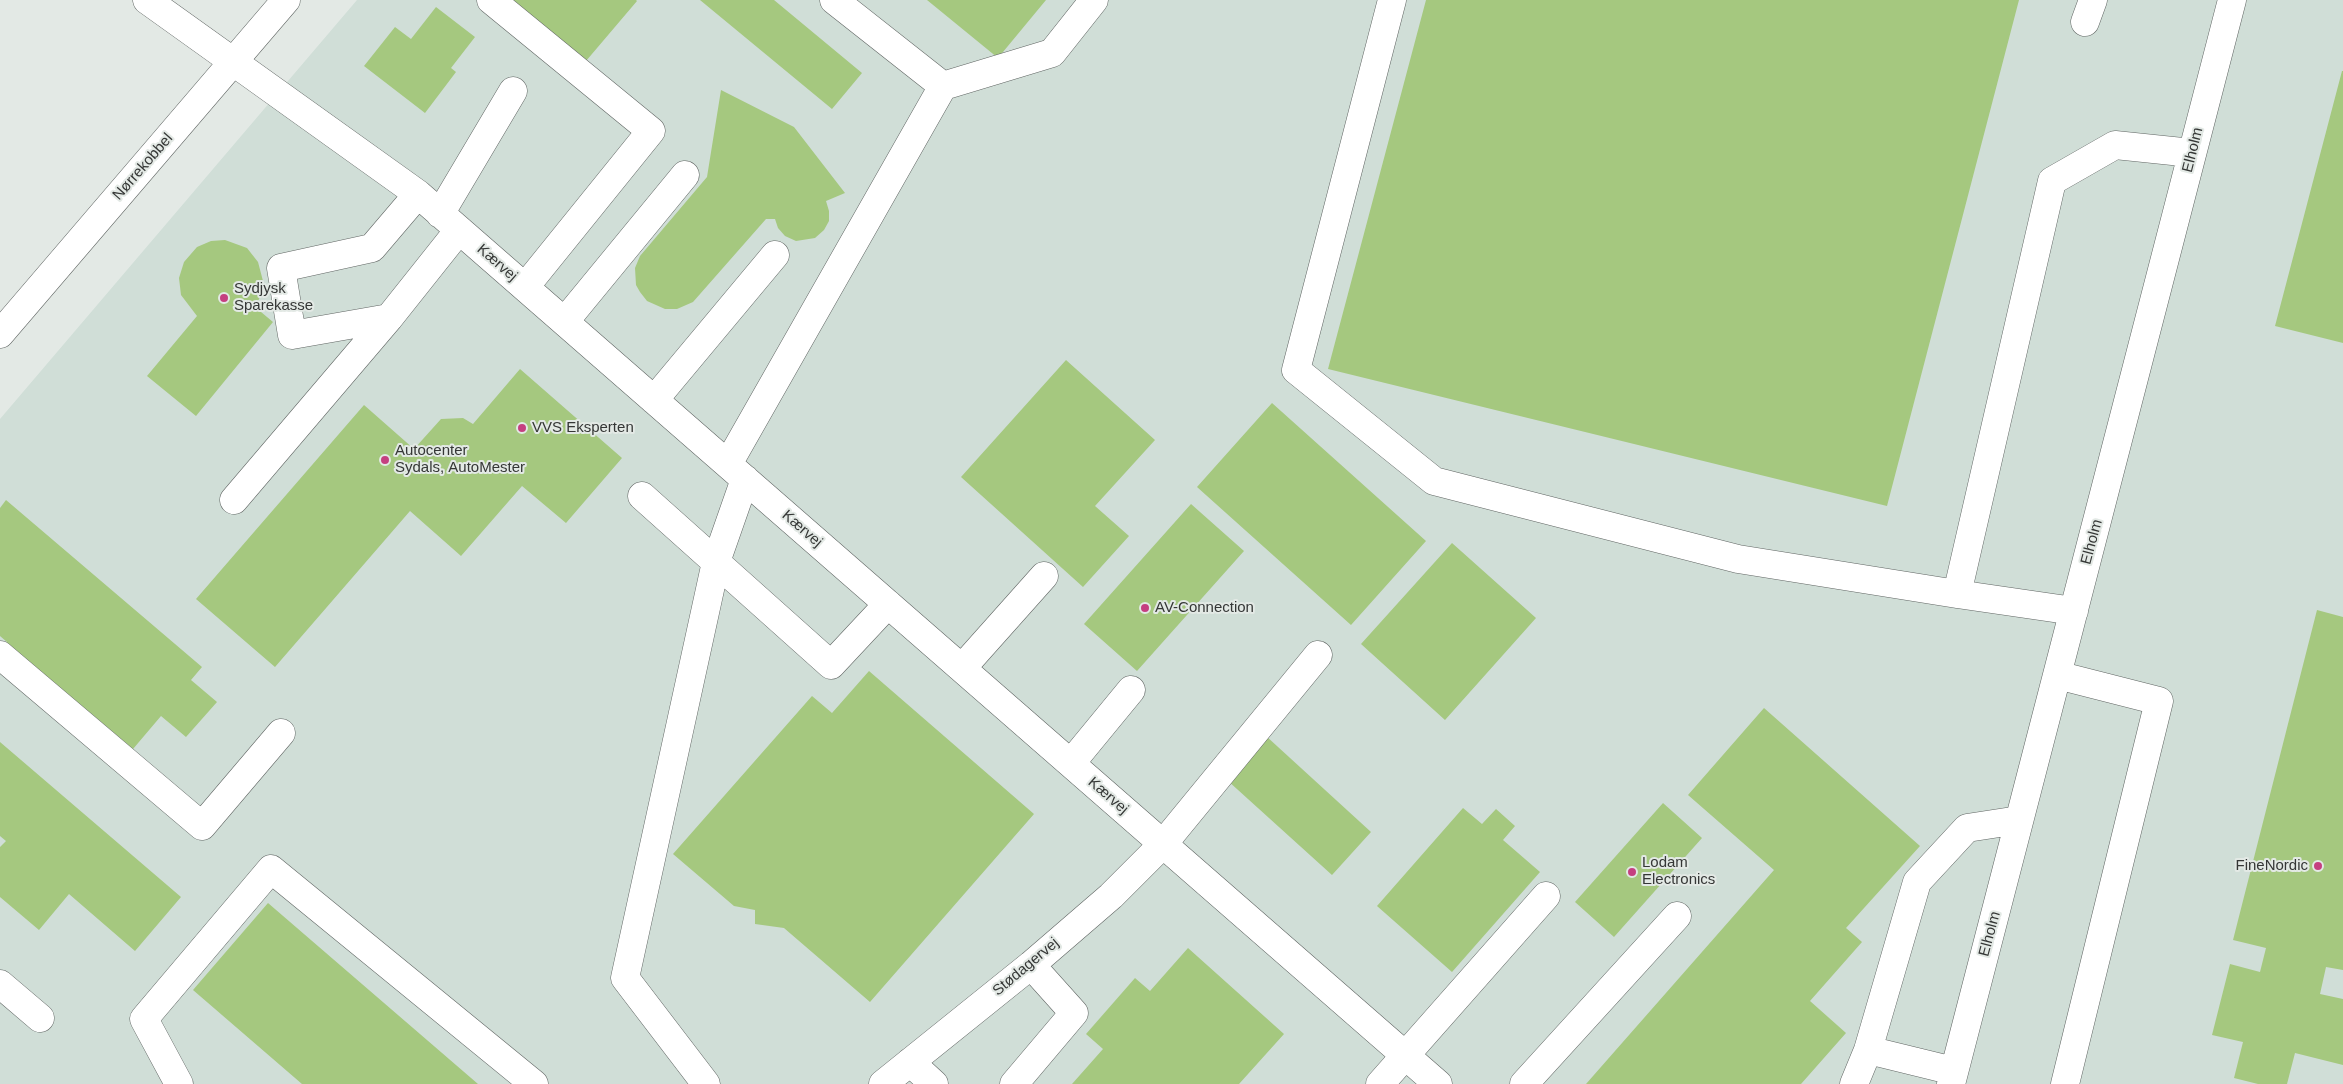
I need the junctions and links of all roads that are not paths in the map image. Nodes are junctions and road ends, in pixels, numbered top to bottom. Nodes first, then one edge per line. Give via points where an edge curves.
1 (147, 0) edge
2 (286, 0) edge
3 (491, 0) edge
4 (834, 0) edge
5 (1094, 0) edge
6 (1392, 0) edge
7 (2232, 0) edge
8 (234, 62) junction
9 (943, 86) junction
10 (513, 91) dead end
11 (2192, 153) junction
12 (685, 175) dead end
13 (418, 194) junction
14 (450, 222) junction
15 (775, 255) dead end
16 (525, 287) junction
17 (389, 318) junction
18 (564, 322) junction
19 (0, 334) edge
20 (654, 400) junction
21 (737, 472) junction
22 (642, 496) dead end
23 (234, 500) dead end
24 (716, 562) junction
25 (1044, 576) dead end
26 (1957, 594) junction
27 (888, 604) junction
28 (2074, 611) junction
29 (0, 655) edge
30 (1318, 655) dead end
31 (962, 668) junction
32 (2057, 675) junction
33 (1131, 690) dead end
34 (282, 733) dead end
35 (1071, 763) junction
36 (2020, 820) junction
37 (1163, 844) junction
38 (1546, 896) dead end
39 (1677, 916) dead end
40 (1031, 964) junction
41 (0, 984) edge
42 (40, 1018) dead end
43 (1868, 1050) junction
44 (1404, 1055) junction
45 (910, 1062) junction
46 (1952, 1078) edge
47 (179, 1084) edge
48 (534, 1084) edge
49 (706, 1084) edge
50 (883, 1084) edge
51 (934, 1084) edge
52 (1014, 1084) edge
53 (1380, 1084) edge
54 (1438, 1084) edge
55 (1524, 1084) edge
56 (1854, 1084) edge
57 (2065, 1084) edge

1 - 8 street, Kærvej
2 - 8 street, Nørrekobbel
3 - 16 street via 651,130
4 - 9 street
5 - 9 street via 1052,53
6 - 26 street via 1296,370 1434,481 1738,559
7 - 11 street, Elholm
8 - 13 street, Kærvej
8 - 19 street, Nørrekobbel
9 - 21 street
10 - 14 street
11 - 26 street via 2115,145 2052,181
11 - 28 street, Elholm
12 - 18 street
13 - 14 street, Kærvej
13 - 17 street via 372,248 281,268 292,335
14 - 16 street, Kærvej
14 - 17 street
15 - 20 street
16 - 18 street, Kærvej
17 - 23 street
18 - 20 street, Kærvej
20 - 21 street, Kærvej
21 - 24 street
21 - 27 street, Kærvej
22 - 24 street
24 - 27 street via 831,665
24 - 49 street via 625,978
25 - 31 street
26 - 28 street
27 - 31 street, Kærvej
28 - 32 street, Elholm
29 - 34 street via 202,826
30 - 37 street, Stødagervej
31 - 35 street, Kærvej
32 - 36 street, Elholm
32 - 57 street via 2159,701
33 - 35 street
35 - 37 street, Kærvej
36 - 43 street via 1967,828 1917,882
36 - 46 street, Elholm
37 - 40 street, Stødagervej via 1111,896
37 - 44 street, Kærvej
38 - 44 street
39 - 55 street
40 - 45 street, Stødagervej
40 - 52 street via 1074,1013
41 - 42 street
43 - 46 street
43 - 56 street
44 - 53 street
44 - 54 street, Kærvej
45 - 50 street, Stødagervej
45 - 51 street
47 - 48 street via 144,1019 271,869

